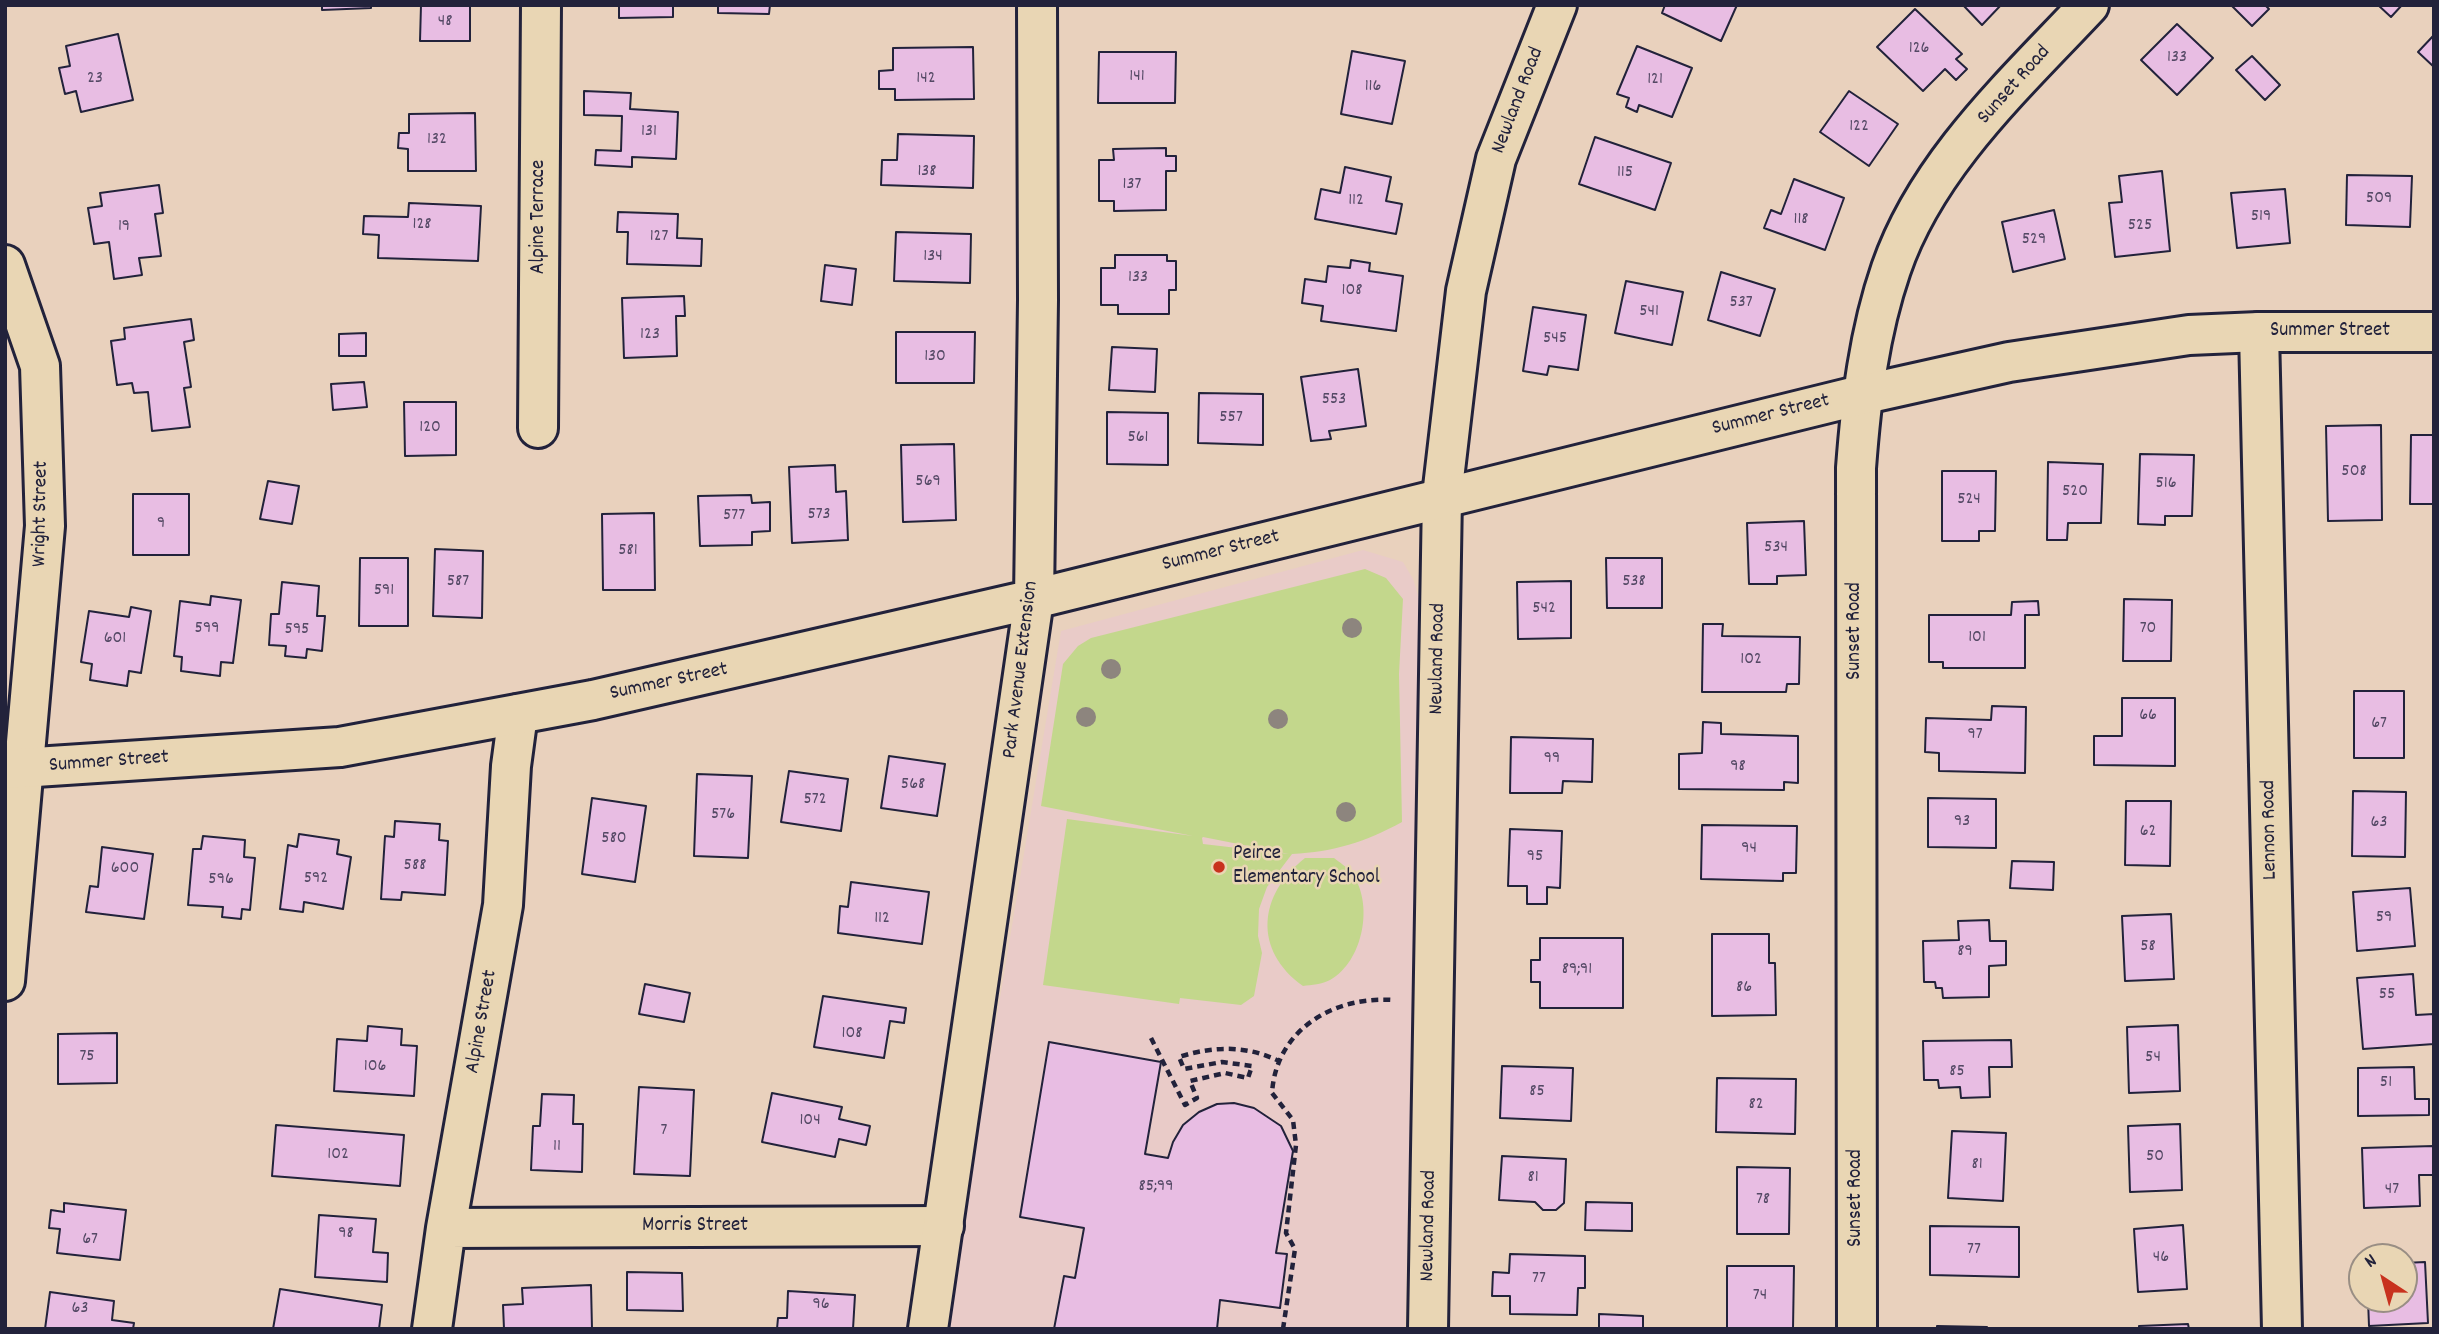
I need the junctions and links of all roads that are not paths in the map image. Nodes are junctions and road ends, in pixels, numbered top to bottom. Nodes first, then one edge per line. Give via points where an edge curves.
1 (541, 5) edge
2 (1037, 5) edge
3 (1557, 5) edge
4 (2089, 5) edge
5 (5, 265) edge
6 (2259, 332) junction
7 (2434, 332) edge
8 (1861, 395) junction
9 (538, 428) dead end
10 (1442, 496) junction
11 (1034, 599) junction
12 (518, 714) junction
13 (16, 769) edge
14 (5, 981) edge
15 (944, 1226) junction
16 (446, 1228) junction
17 (432, 1329) edge
18 (928, 1329) edge
19 (1428, 1329) edge
20 (1857, 1329) edge
21 (2282, 1329) edge

1 - 9 street, Alpine Terrace
2 - 11 street, Park Avenue Extension
3 - 10 street, Newland Road via 1496,159 1466,291
4 - 8 street, Sunset Road via 1951,159 1917,212 1891,268
5 - 13 street, Wright Street via 40,366 45,526
6 - 7 street, Summer Street
6 - 8 street, Summer Street via 2118,344 2009,362
6 - 21 street, Lennon Road
8 - 10 street, Summer Street
8 - 20 street, Sunset Road via 1856,468
10 - 11 street, Summer Street
10 - 19 street, Newland Road
11 - 12 street, Summer Street via 835,647
11 - 15 street, Park Avenue Extension
12 - 13 street, Summer Street via 341,747
12 - 16 street, Alpine Street via 503,905
13 - 14 street, Wright Street
15 - 16 street, Morris Street
15 - 18 street, Park Avenue Extension
16 - 17 street, Alpine Street

